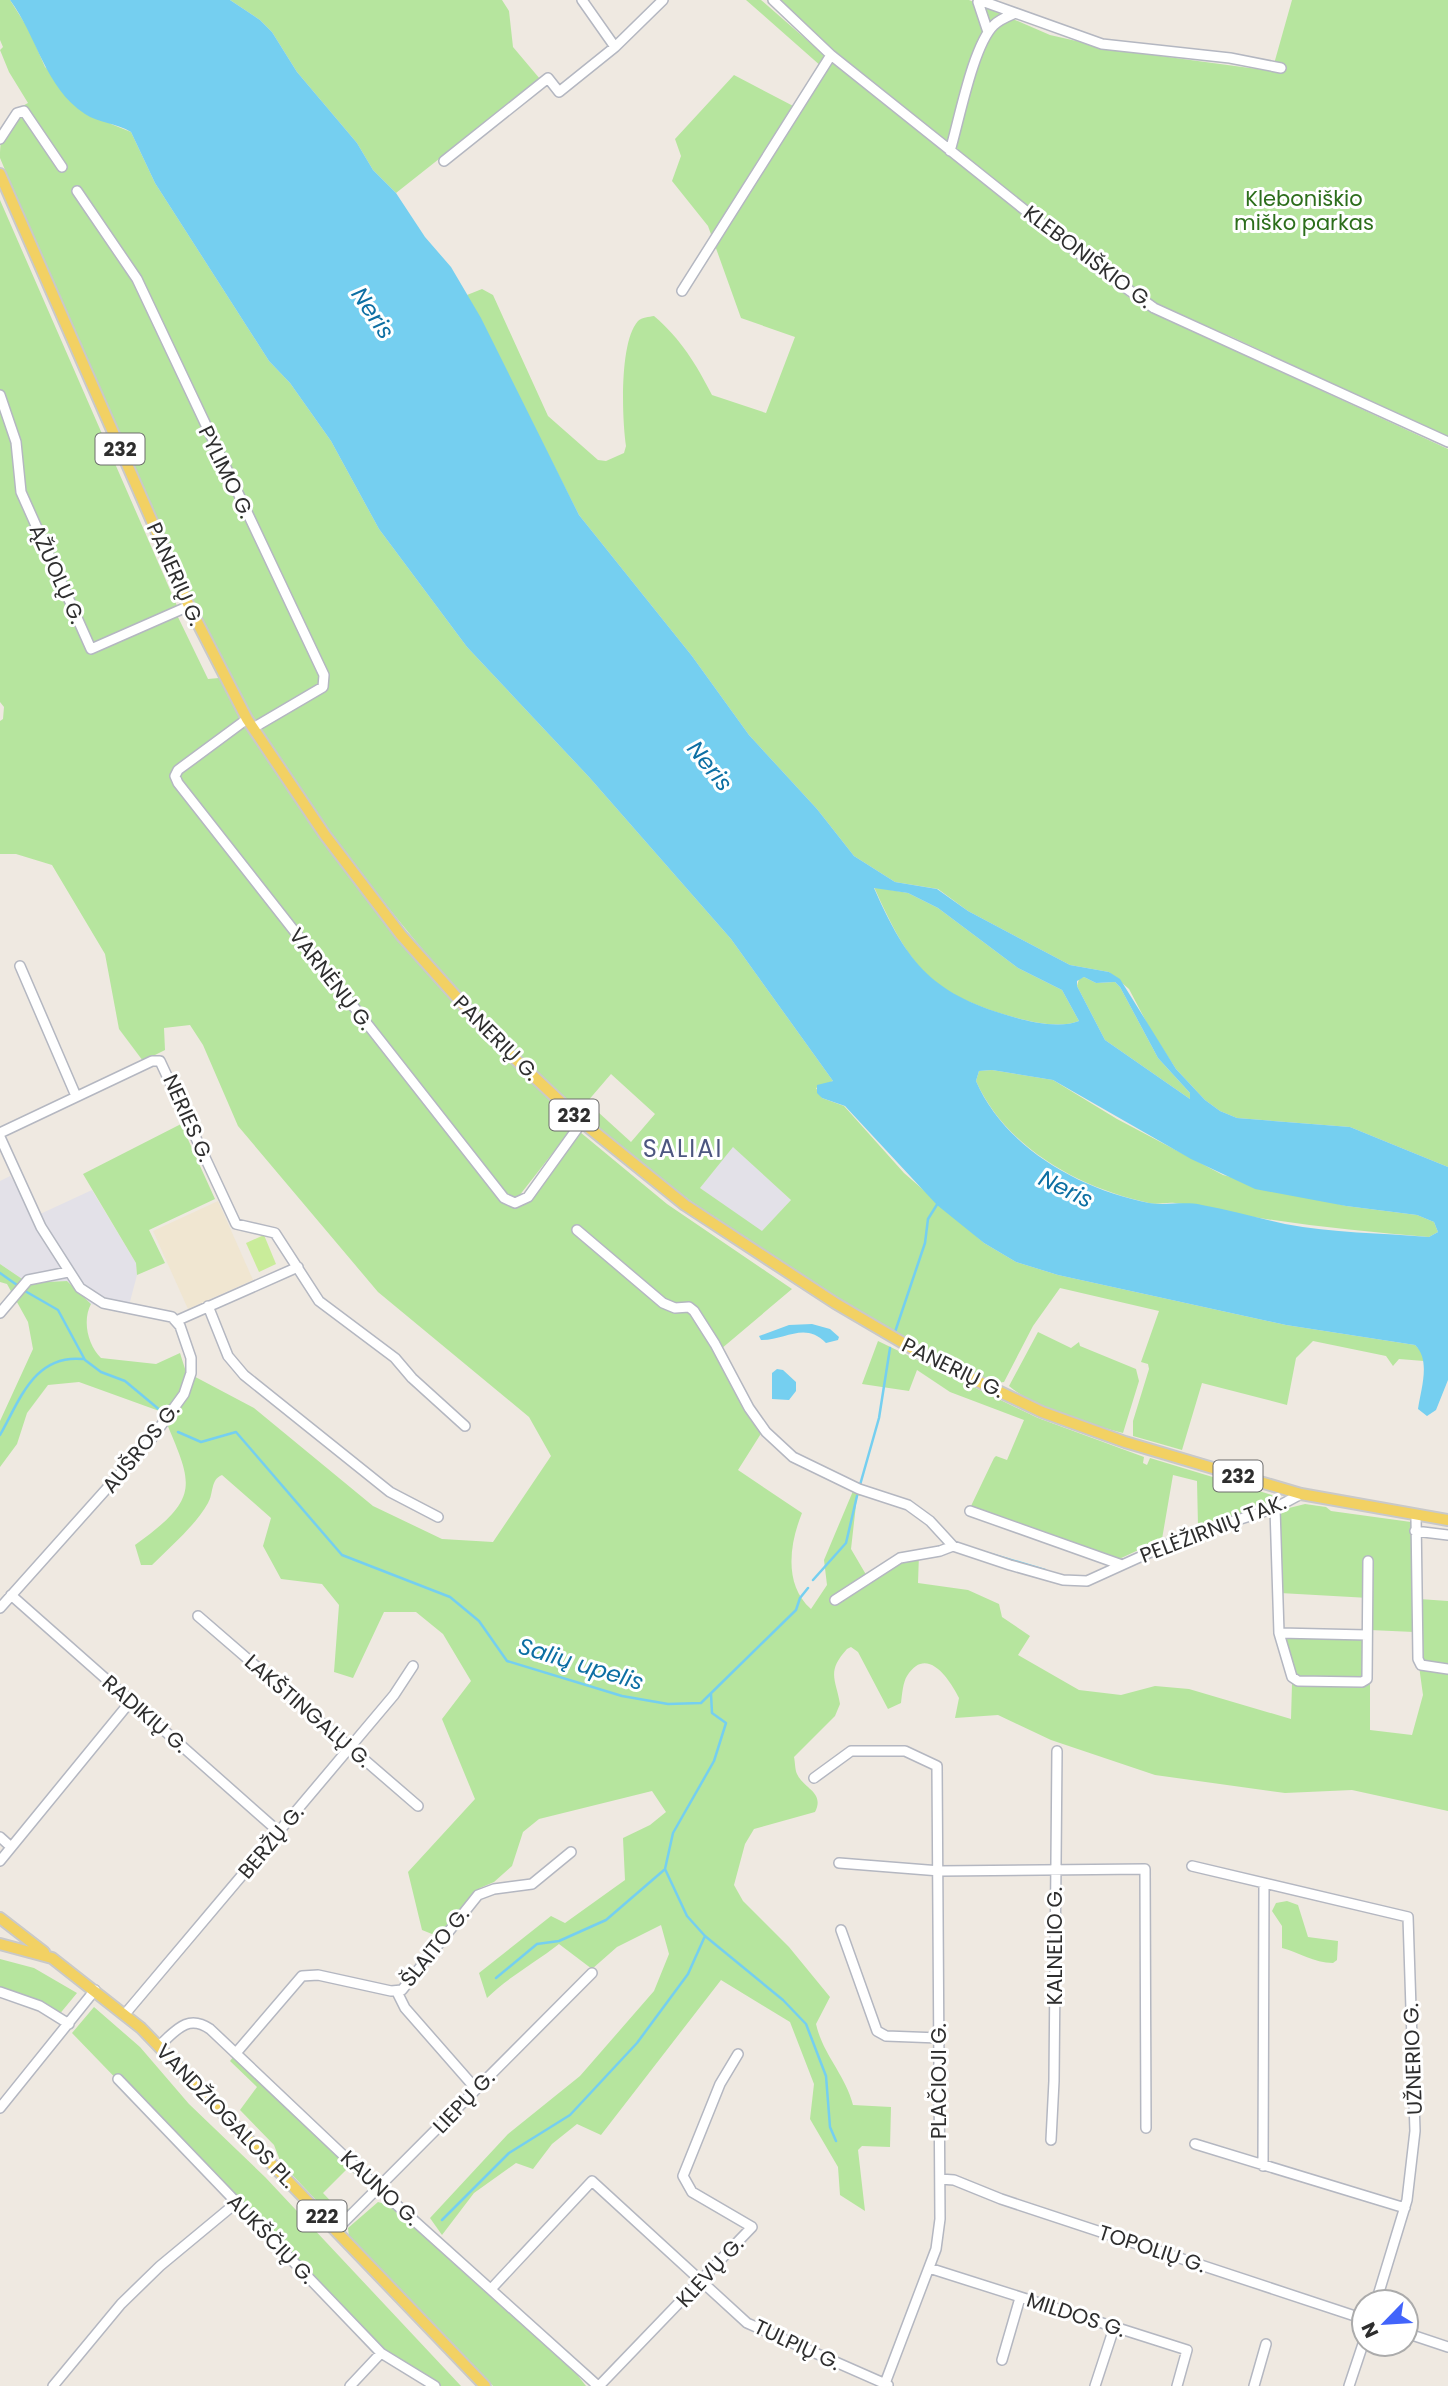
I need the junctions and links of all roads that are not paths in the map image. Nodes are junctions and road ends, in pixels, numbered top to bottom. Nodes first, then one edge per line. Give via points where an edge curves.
1 (582, 0) edge
2 (663, 0) edge
3 (773, 0) edge
4 (978, 1) edge
5 (1013, 14) junction
6 (988, 32) junction
7 (615, 47) junction
8 (831, 55) junction
9 (1280, 68) dead end
10 (0, 139) edge
11 (950, 151) junction
12 (444, 161) dead end
13 (62, 167) dead end
14 (0, 174) edge
15 (77, 191) dead end
16 (682, 291) dead end
17 (0, 395) edge
18 (1448, 442) edge
19 (189, 606) junction
20 (250, 724) junction
21 (20, 966) dead end
22 (76, 1096) junction
23 (582, 1122) junction
24 (0, 1135) edge
25 (577, 1230) dead end
26 (298, 1267) junction
27 (68, 1272) junction
28 (208, 1306) junction
29 (0, 1313) edge
30 (176, 1321) junction
31 (466, 1426) dead end
32 (1301, 1494) junction
33 (1275, 1508) junction
34 (970, 1511) dead end
35 (1416, 1516) junction
36 (438, 1517) dead end
37 (1448, 1520) edge
38 (1415, 1531) junction
39 (1448, 1535) edge
40 (953, 1546) junction
41 (1368, 1561) dead end
42 (1122, 1565) junction
43 (12, 1595) junction
44 (835, 1600) dead end
45 (0, 1608) edge
46 (198, 1616) dead end
47 (1279, 1633) junction
48 (1367, 1635) junction
49 (413, 1666) dead end
50 (1448, 1669) edge
51 (130, 1702) junction
52 (350, 1749) junction
53 (1056, 1751) dead end
54 (814, 1778) dead end
55 (418, 1806) dead end
56 (279, 1832) junction
57 (0, 1837) edge
58 (11, 1847) junction
59 (570, 1852) dead end
60 (0, 1861) edge
61 (839, 1863) dead end
62 (1192, 1866) dead end
63 (940, 1871) junction
64 (1056, 1871) junction
65 (1264, 1883) junction
66 (0, 1919) edge
67 (841, 1930) dead end
68 (0, 1944) edge
69 (52, 1958) junction
70 (592, 1973) dead end
71 (95, 1990) junction
72 (0, 1992) edge
73 (397, 1992) junction
74 (125, 2014) junction
75 (69, 2024) junction
76 (939, 2038) junction
77 (160, 2045) junction
78 (236, 2053) junction
79 (738, 2054) dead end
80 (118, 2079) dead end
81 (476, 2089) junction
82 (0, 2108) edge
83 (1146, 2128) dead end
84 (1051, 2140) dead end
85 (1195, 2144) dead end
86 (1263, 2166) junction
87 (940, 2179) junction
88 (379, 2189) junction
89 (236, 2203) junction
90 (1406, 2204) junction
91 (336, 2230) junction
92 (929, 2268) junction
93 (701, 2281) junction
94 (1380, 2288) edge
95 (491, 2290) junction
96 (1020, 2298) junction
97 (1350, 2314) edge
98 (1114, 2328) junction
99 (1420, 2338) edge
100 (1266, 2344) dead end
101 (1448, 2347) edge
102 (381, 2353) junction
103 (1358, 2358) edge
104 (1002, 2360) dead end
105 (886, 2385) edge
106 (52, 2386) edge
107 (350, 2386) edge
108 (435, 2386) edge
109 (485, 2386) edge
110 (598, 2386) edge
111 (1095, 2386) edge
112 (1177, 2386) edge
113 (1254, 2386) edge
114 (1349, 2386) edge

1 - 7 street
2 - 7 street
3 - 8 street, KLEBONIŠKIO G.
4 - 5 street
4 - 6 street
5 - 6 street
5 - 9 street via 1125,49 1230,58
6 - 11 street
7 - 12 street via 559,92 548,78
8 - 11 street, KLEBONIŠKIO G.
8 - 16 street
10 - 13 street via 16,113 24,111
11 - 18 street, KLEBONIŠKIO G. via 1154,308
14 - 19 main road, PANERIŲ G. / 232
15 - 20 street, PYLIMO G. via 137,279 324,675 323,687
17 - 19 street, ĄŽUOLŲ G. via 16,442 21,492 91,649
19 - 20 main road, PANERIŲ G. / 232
20 - 23 main road, PANERIŲ G. / 232 via 336,852 401,935 495,1040
20 - 23 street, VARNĖNŲ G. via 178,770 178,783 504,1198 515,1203 528,1197
21 - 22 street
22 - 24 street, NERIES G.
22 - 26 street, NERIES G. via 152,1061 162,1062 235,1223 273,1231
23 - 32 main road, PANERIŲ G. / 232 via 714,1225 927,1357 1087,1429
24 - 27 street via 31,1210
25 - 40 street via 663,1303 694,1311 749,1408 793,1457 859,1489 908,1505
26 - 28 street
26 - 31 street, NERIES G. via 320,1301 401,1363
27 - 29 street via 32,1279
27 - 30 street via 94,1299
28 - 30 street
28 - 36 street via 228,1356 244,1375 382,1486
30 - 43 street, AUŠROS G. via 192,1366 178,1403
32 - 33 street, PELĖŽIRNIŲ TAK.
32 - 35 main road, PANERIŲ G. / 232
33 - 42 street, PELĖŽIRNIŲ TAK. via 1184,1537
33 - 47 street
34 - 42 street
35 - 37 main road, PANERIŲ G. / 232
35 - 38 street
38 - 39 street
38 - 50 street via 1418,1659 1421,1665
40 - 42 street, PELĖŽIRNIŲ TAK. via 1076,1582 1096,1579
40 - 44 street via 900,1558
41 - 48 street
43 - 45 street, AUŠROS G.
43 - 51 street, RADIKIŲ G.
46 - 52 street, LAKŠTINGALŲ G.
47 - 48 street
47 - 48 street via 1292,1677 1315,1682 1367,1679
49 - 52 street, BERŽŲ G.
51 - 56 street, RADIKIŲ G.
51 - 58 street
52 - 55 street, LAKŠTINGALŲ G.
52 - 56 street, BERŽŲ G.
53 - 64 street, KALNELIO G.
54 - 63 street, PLAČIOJI G. via 851,1751 905,1751 937,1766
56 - 74 street, BERŽŲ G.
57 - 58 street
58 - 60 street
59 - 73 street, ŠLAITO G. via 532,1884 478,1895 411,1982
61 - 63 street
62 - 65 street
63 - 64 street
63 - 76 street, PLAČIOJI G.
64 - 83 street via 1145,1869
64 - 84 street, KALNELIO G.
65 - 86 street
65 - 90 street, UŽNERIO G. via 1408,1917 1415,2131
66 - 69 main road
67 - 76 street via 877,2031 886,2036
68 - 69 main road, VANDŽIOGALOS PL. / 222
69 - 71 main road, VANDŽIOGALOS PL. / 222
70 - 81 street, LIEPŲ G.
71 - 74 main road, VANDŽIOGALOS PL. / 222
71 - 75 street
72 - 75 street via 40,2006
73 - 78 street, ŠLAITO G. via 305,1974
73 - 81 street via 405,2008
74 - 77 main road, VANDŽIOGALOS PL. / 222
75 - 82 street
76 - 87 street, PLAČIOJI G.
77 - 78 street, KAUNO G. via 182,2025 195,2021
77 - 91 main road, VANDŽIOGALOS PL. / 222
78 - 88 street, KAUNO G.
79 - 93 street, KLEVŲ G. via 720,2084 682,2176 692,2192 752,2227
80 - 89 street, AUKŠČIŲ G.
81 - 88 street, LIEPŲ G.
85 - 86 street
86 - 90 street
87 - 92 street, PLAČIOJI G. via 939,2231
87 - 97 street, TOPOLIŲ G.
88 - 91 street, LIEPŲ G.
88 - 95 street, KAUNO G.
89 - 102 street, AUKŠČIŲ G.
89 - 106 street via 121,2304
90 - 94 street, UŽNERIO G.
91 - 109 main road, VANDŽIOGALOS PL. / 222
92 - 96 street, MILDOS G.
92 - 105 street, PLAČIOJI G.
93 - 95 street, TULPIŲ G. via 592,2181
93 - 105 street, TULPIŲ G. via 760,2331
93 - 110 street, KLEVŲ G.
95 - 110 street, KAUNO G.
96 - 98 street, MILDOS G.
96 - 104 street
98 - 111 street
98 - 112 street, MILDOS G. via 1187,2350
99 - 101 street
100 - 113 street
102 - 107 street
102 - 108 street, AUKŠČIŲ G.
103 - 114 street

